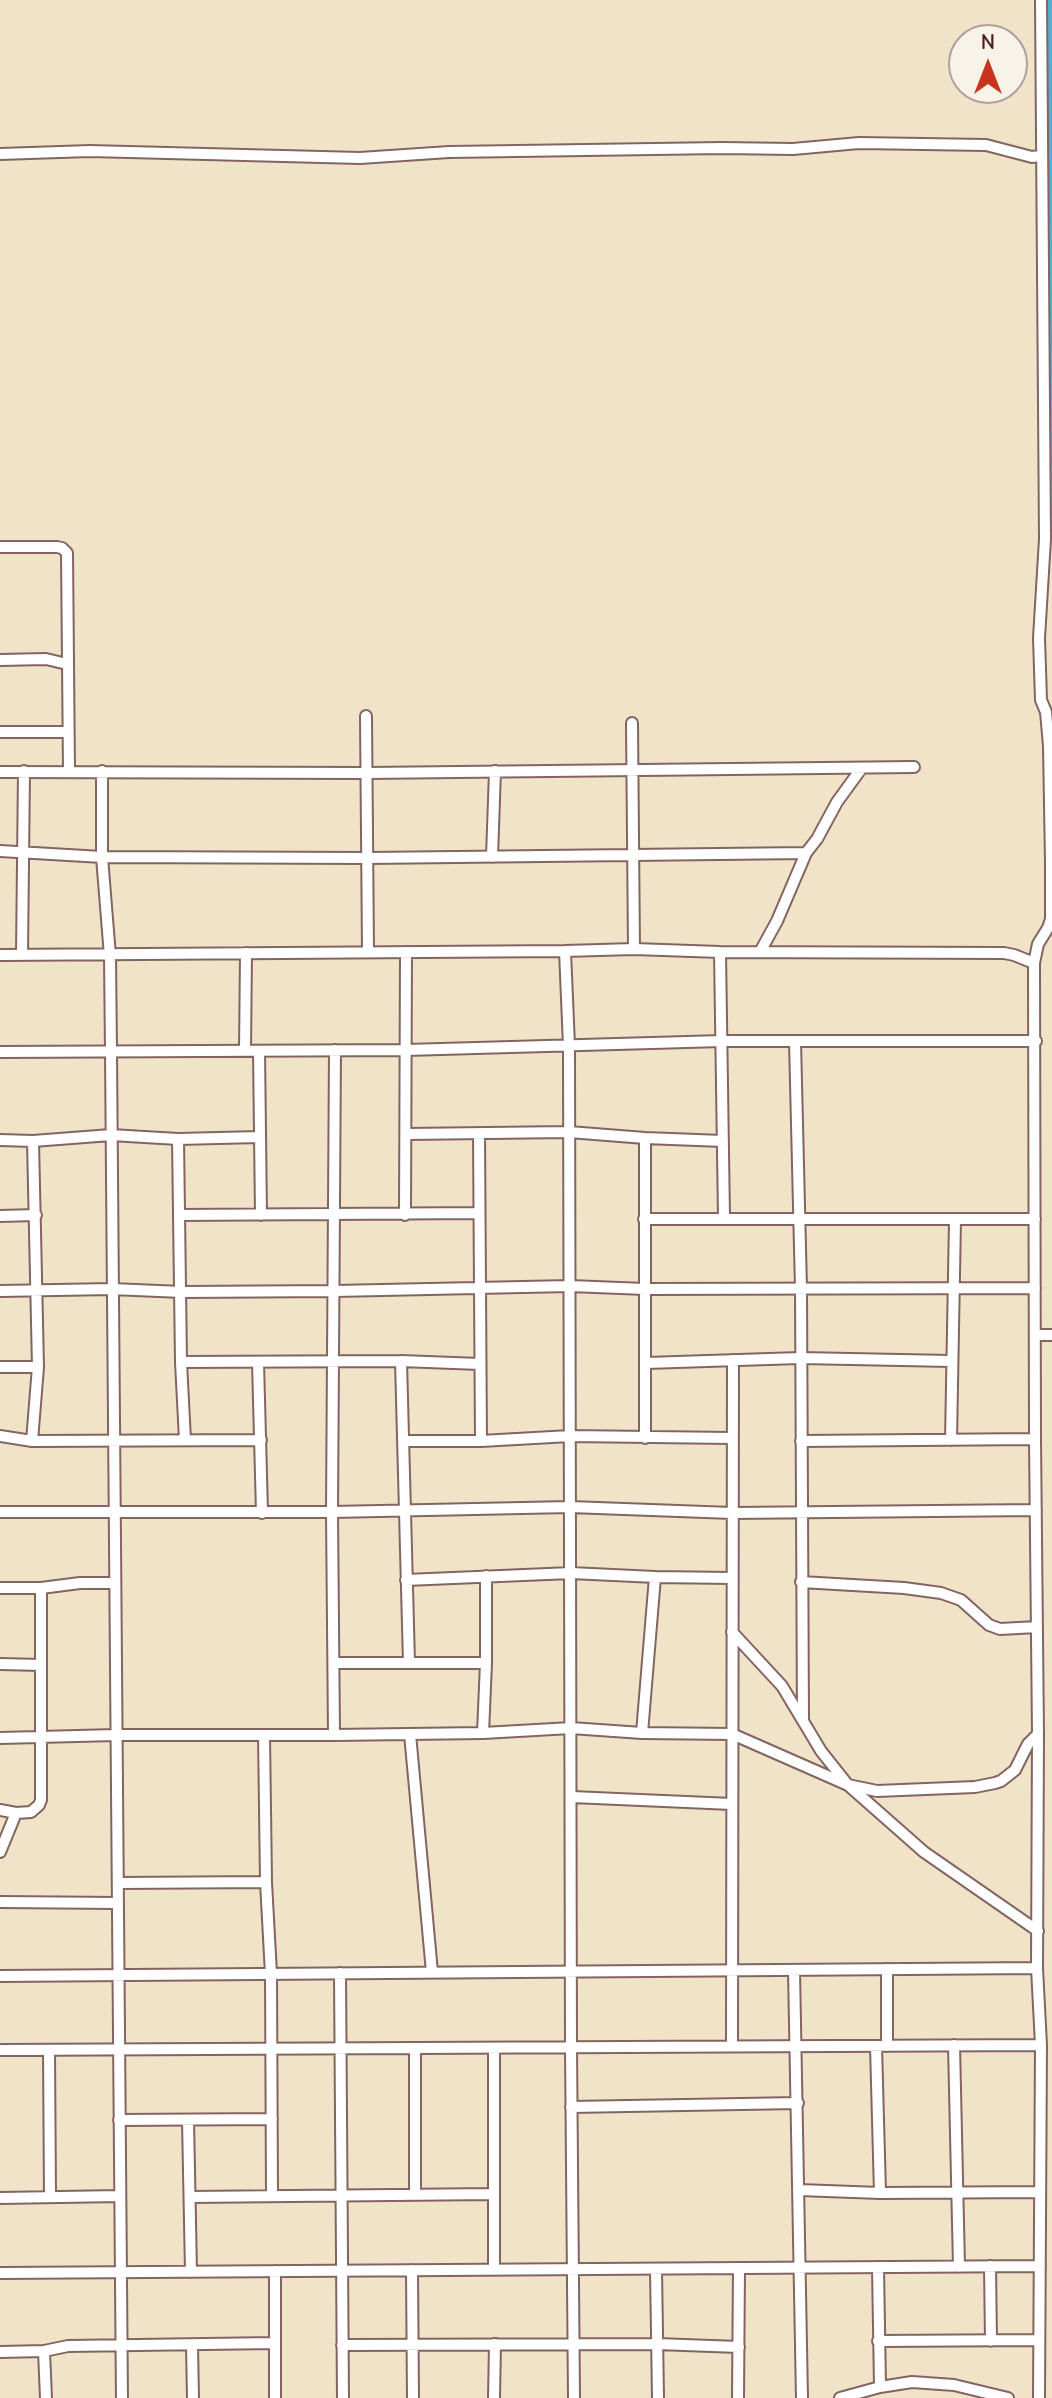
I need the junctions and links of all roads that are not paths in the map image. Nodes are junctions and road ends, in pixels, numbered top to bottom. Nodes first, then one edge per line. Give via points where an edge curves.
1 (1041, 0) edge
2 (0, 154) edge
3 (1040, 156) junction
4 (0, 547) edge
5 (0, 660) edge
6 (67, 664) junction
7 (366, 716) dead end
8 (632, 723) dead end
9 (0, 732) edge
10 (68, 732) junction
11 (914, 767) dead end
12 (861, 769) junction
13 (631, 770) junction
14 (24, 771) junction
15 (69, 771) junction
16 (102, 771) junction
17 (495, 771) junction
18 (0, 772) edge
19 (367, 773) junction
20 (0, 851) edge
21 (24, 852) junction
22 (806, 853) junction
23 (633, 855) junction
24 (102, 857) junction
25 (492, 857) junction
26 (368, 858) junction
27 (634, 949) junction
28 (565, 951) junction
29 (368, 952) junction
30 (406, 952) junction
31 (720, 952) junction
32 (760, 952) junction
33 (246, 953) junction
34 (0, 955) edge
35 (22, 955) junction
36 (110, 956) junction
37 (1034, 963) junction
38 (722, 1041) junction
39 (795, 1041) junction
40 (1036, 1041) junction
41 (569, 1046) junction
42 (335, 1050) junction
43 (406, 1050) junction
44 (245, 1051) junction
45 (259, 1051) junction
46 (0, 1052) edge
47 (111, 1052) junction
48 (569, 1132) junction
49 (406, 1134) junction
50 (479, 1134) junction
51 (111, 1135) junction
52 (259, 1137) junction
53 (645, 1138) junction
54 (178, 1139) junction
55 (0, 1140) edge
56 (33, 1141) junction
57 (723, 1141) junction
58 (479, 1213) junction
59 (36, 1215) junction
60 (179, 1215) junction
61 (261, 1215) junction
62 (335, 1215) junction
63 (405, 1215) junction
64 (0, 1216) edge
65 (799, 1217) junction
66 (724, 1218) junction
67 (644, 1219) junction
68 (1035, 1219) junction
69 (955, 1220) junction
70 (570, 1286) junction
71 (1035, 1288) junction
72 (112, 1289) junction
73 (481, 1289) junction
74 (645, 1289) junction
75 (801, 1289) junction
76 (36, 1290) junction
77 (953, 1290) junction
78 (0, 1291) edge
79 (335, 1291) junction
80 (182, 1292) junction
81 (1044, 1335) edge
82 (800, 1358) junction
83 (733, 1360) junction
84 (335, 1361) junction
85 (401, 1361) junction
86 (951, 1361) junction
87 (181, 1362) junction
88 (258, 1362) junction
89 (646, 1363) junction
90 (480, 1364) junction
91 (0, 1367) edge
92 (38, 1367) junction
93 (0, 1436) edge
94 (570, 1436) junction
95 (645, 1438) junction
96 (732, 1438) junction
97 (1035, 1439) junction
98 (185, 1440) junction
99 (261, 1440) junction
100 (951, 1440) junction
101 (32, 1441) junction
102 (114, 1441) junction
103 (404, 1441) junction
104 (481, 1441) junction
105 (801, 1441) junction
106 (570, 1507) junction
107 (1036, 1510) junction
108 (114, 1511) junction
109 (406, 1511) junction
110 (801, 1511) junction
111 (0, 1512) edge
112 (332, 1512) junction
113 (262, 1513) junction
114 (732, 1513) junction
115 (571, 1573) junction
116 (486, 1576) junction
117 (655, 1577) junction
118 (732, 1578) junction
119 (406, 1580) junction
120 (801, 1582) junction
121 (115, 1583) junction
122 (0, 1588) edge
123 (41, 1588) junction
124 (1037, 1627) junction
125 (732, 1632) junction
126 (334, 1663) junction
127 (409, 1663) junction
128 (486, 1663) junction
129 (0, 1664) edge
130 (41, 1665) junction
131 (803, 1721) junction
132 (571, 1728) junction
133 (483, 1733) junction
134 (642, 1733) junction
135 (410, 1734) junction
136 (732, 1734) junction
137 (1038, 1734) junction
138 (116, 1735) junction
139 (264, 1735) junction
140 (334, 1735) junction
141 (0, 1738) edge
142 (42, 1738) junction
143 (848, 1785) junction
144 (572, 1797) junction
145 (732, 1804) junction
146 (0, 1810) edge
147 (16, 1813) junction
148 (0, 1852) edge
149 (266, 1882) junction
150 (118, 1883) junction
151 (0, 1902) edge
152 (118, 1903) junction
153 (1038, 1931) junction
154 (1037, 1968) junction
155 (887, 1969) junction
156 (731, 1970) junction
157 (794, 1970) junction
158 (571, 1971) junction
159 (432, 1972) junction
160 (340, 1973) junction
161 (271, 1974) junction
162 (119, 1975) junction
163 (0, 1976) edge
164 (954, 2045) junction
165 (1041, 2045) junction
166 (732, 2046) junction
167 (797, 2046) junction
168 (882, 2046) junction
169 (571, 2047) junction
170 (415, 2048) junction
171 (494, 2048) junction
172 (272, 2049) junction
173 (341, 2049) junction
174 (0, 2050) edge
175 (49, 2050) junction
176 (119, 2050) junction
177 (798, 2103) junction
178 (571, 2107) junction
179 (272, 2119) junction
180 (119, 2120) junction
181 (188, 2120) junction
182 (799, 2190) junction
183 (1040, 2192) junction
184 (880, 2193) junction
185 (957, 2193) junction
186 (494, 2194) junction
187 (342, 2195) junction
188 (415, 2195) junction
189 (120, 2196) junction
190 (272, 2196) junction
191 (50, 2197) junction
192 (190, 2197) junction
193 (0, 2198) edge
194 (990, 2266) junction
195 (878, 2267) junction
196 (959, 2267) junction
197 (573, 2268) junction
198 (739, 2268) junction
199 (800, 2268) junction
200 (656, 2269) junction
201 (412, 2270) junction
202 (494, 2270) junction
203 (275, 2271) junction
204 (342, 2271) junction
205 (121, 2272) junction
206 (191, 2272) junction
207 (0, 2273) edge
208 (1043, 2273) edge
209 (1038, 2340) junction
210 (878, 2341) junction
211 (991, 2341) junction
212 (274, 2343) junction
213 (495, 2344) junction
214 (574, 2344) junction
215 (657, 2344) junction
216 (122, 2345) junction
217 (192, 2345) junction
218 (342, 2345) junction
219 (412, 2345) junction
220 (739, 2347) junction
221 (44, 2351) junction
222 (0, 2352) edge
223 (880, 2387) junction
224 (46, 2398) edge
225 (122, 2398) edge
226 (193, 2398) edge
227 (275, 2398) edge
228 (343, 2398) edge
229 (413, 2398) edge
230 (494, 2398) edge
231 (574, 2398) edge
232 (658, 2398) edge
233 (738, 2398) edge
234 (802, 2398) edge
235 (840, 2398) edge
236 (1008, 2398) edge
237 (1039, 2398) edge

1 - 3 street
2 - 3 street via 360,158 449,152 793,149 859,143 986,145
3 - 37 street via 1045,539 1039,638 1049,746 1051,912
4 - 6 street via 66,550
5 - 6 street
6 - 10 street
7 - 19 street
8 - 13 street
9 - 10 street
10 - 15 street
11 - 12 street
12 - 13 street
12 - 22 street
13 - 17 street
13 - 23 street
14 - 15 street
14 - 18 street
14 - 21 street
15 - 16 street
16 - 19 street
16 - 24 street
17 - 19 street
17 - 25 street
19 - 26 street
20 - 21 street
21 - 24 street
21 - 35 street
22 - 23 street
22 - 32 street
23 - 25 street
23 - 27 street
24 - 26 street
24 - 36 street
25 - 26 street
26 - 29 street
27 - 28 street
27 - 31 street
28 - 30 street
28 - 41 street
29 - 30 street
29 - 33 street
30 - 43 street
31 - 32 street
31 - 38 street
32 - 37 street via 1004,953
33 - 36 street
33 - 44 street
34 - 35 street
35 - 36 street
36 - 47 street
37 - 40 street
38 - 39 street
38 - 41 street
38 - 57 street
39 - 40 street
39 - 65 street
40 - 68 street
41 - 43 street
41 - 48 street
42 - 43 street
42 - 45 street
42 - 62 street
43 - 49 street
44 - 45 street
44 - 47 street
45 - 52 street
46 - 47 street
47 - 51 street
48 - 50 street
48 - 53 street
48 - 70 street
49 - 50 street
49 - 63 street
50 - 58 street
51 - 54 street
51 - 56 street
51 - 72 street
52 - 54 street
52 - 61 street
53 - 57 street
53 - 67 street
54 - 60 street
55 - 56 street
56 - 59 street
57 - 66 street
58 - 63 street
58 - 73 street
59 - 64 street
59 - 76 street
60 - 61 street
60 - 80 street
61 - 62 street
62 - 63 street
62 - 79 street
65 - 66 street
65 - 69 street
65 - 75 street
66 - 67 street
67 - 74 street
68 - 69 street
68 - 71 street
69 - 77 street
70 - 73 street
70 - 74 street
70 - 94 street
71 - 77 street
71 - 81 street
72 - 76 street
72 - 80 street
72 - 102 street
73 - 79 street
73 - 90 street
74 - 75 street
74 - 89 street
75 - 77 street
75 - 82 street
76 - 78 street
76 - 92 street
77 - 86 street
79 - 80 street
79 - 84 street
80 - 87 street
81 - 97 street
82 - 83 street
82 - 86 street
82 - 105 street
83 - 89 street
83 - 96 street
84 - 85 street
84 - 88 street
84 - 112 street
85 - 90 street
85 - 103 street
86 - 100 street
87 - 88 street
87 - 98 street
88 - 99 street
89 - 95 street
90 - 104 street
91 - 92 street
92 - 101 street
93 - 101 street
94 - 95 street
94 - 104 street
94 - 106 street
95 - 96 street
96 - 114 street
97 - 100 street
97 - 107 street
98 - 99 street
98 - 102 street
99 - 113 street
100 - 105 street
101 - 102 street
102 - 108 street
103 - 104 street
103 - 109 street
105 - 110 street
106 - 109 street
106 - 114 street
106 - 115 street
107 - 110 street
107 - 124 street
108 - 111 street
108 - 113 street
108 - 121 street
109 - 112 street
109 - 119 street
110 - 114 street
110 - 120 street
112 - 113 street
112 - 126 street
114 - 118 street
115 - 116 street
115 - 117 street
115 - 132 street
116 - 119 street
116 - 128 street
117 - 118 street
117 - 134 street
118 - 125 street
119 - 127 street
120 - 124 street via 941,1593 961,1600 1000,1629
120 - 131 street
121 - 123 street
121 - 138 street
122 - 123 street
123 - 130 street
124 - 137 street
125 - 131 street via 782,1686
125 - 136 street
126 - 127 street
126 - 140 street
127 - 128 street
128 - 133 street
129 - 130 street
130 - 142 street
131 - 143 street
132 - 133 street
132 - 134 street
132 - 144 street
133 - 135 street
134 - 136 street
135 - 140 street
135 - 159 street
136 - 143 street
136 - 145 street
137 - 143 street via 1015,1770 995,1783 877,1791
137 - 153 street
138 - 139 street
138 - 142 street
138 - 150 street
139 - 140 street
139 - 149 street
141 - 142 street
142 - 147 street via 39,1805
143 - 153 street via 924,1852
144 - 145 street
144 - 158 street
145 - 156 street
146 - 147 street
147 - 148 street
149 - 150 street
149 - 161 street
150 - 152 street
151 - 152 street
152 - 162 street
153 - 154 street
154 - 155 street
154 - 165 street
155 - 157 street
155 - 168 street
156 - 157 street
156 - 158 street
156 - 166 street
157 - 167 street
158 - 159 street
158 - 169 street
159 - 160 street
160 - 161 street
160 - 173 street
161 - 162 street
161 - 172 street
162 - 163 street
162 - 176 street
164 - 165 street
164 - 168 street
164 - 185 street
165 - 183 street
166 - 167 street
166 - 169 street
167 - 168 street
167 - 177 street
168 - 184 street
169 - 171 street
169 - 178 street
170 - 171 street
170 - 173 street
170 - 188 street
171 - 186 street
172 - 173 street
172 - 176 street
172 - 179 street
173 - 187 street
174 - 175 street
175 - 176 street
175 - 191 street
176 - 180 street
177 - 178 street
177 - 182 street
178 - 197 street
179 - 181 street
179 - 190 street
180 - 181 street
180 - 189 street
181 - 192 street
182 - 184 street
182 - 199 street
183 - 185 street
183 - 208 street
184 - 185 street
185 - 196 street
186 - 188 street
186 - 202 street
187 - 188 street
187 - 190 street
187 - 204 street
189 - 191 street
189 - 205 street
190 - 192 street
191 - 193 street
192 - 206 street
194 - 196 street
194 - 208 street
194 - 211 street
195 - 196 street
195 - 199 street
195 - 210 street
197 - 200 street
197 - 202 street
197 - 214 street
198 - 199 street
198 - 200 street
198 - 220 street
199 - 234 street
200 - 215 street
201 - 202 street
201 - 204 street
201 - 219 street
203 - 204 street
203 - 206 street
203 - 212 street
204 - 218 street
205 - 206 street
205 - 207 street
205 - 216 street
208 - 209 street
209 - 211 street
209 - 237 street
210 - 211 street
210 - 223 street
212 - 217 street
212 - 227 street
213 - 214 street
213 - 219 street
213 - 230 street
214 - 215 street
214 - 231 street
215 - 220 street
215 - 232 street
216 - 217 street
216 - 221 street
216 - 225 street
217 - 226 street
218 - 219 street
218 - 228 street
219 - 229 street
220 - 233 street
221 - 222 street
221 - 224 street
223 - 235 street
223 - 236 street via 934,2382

